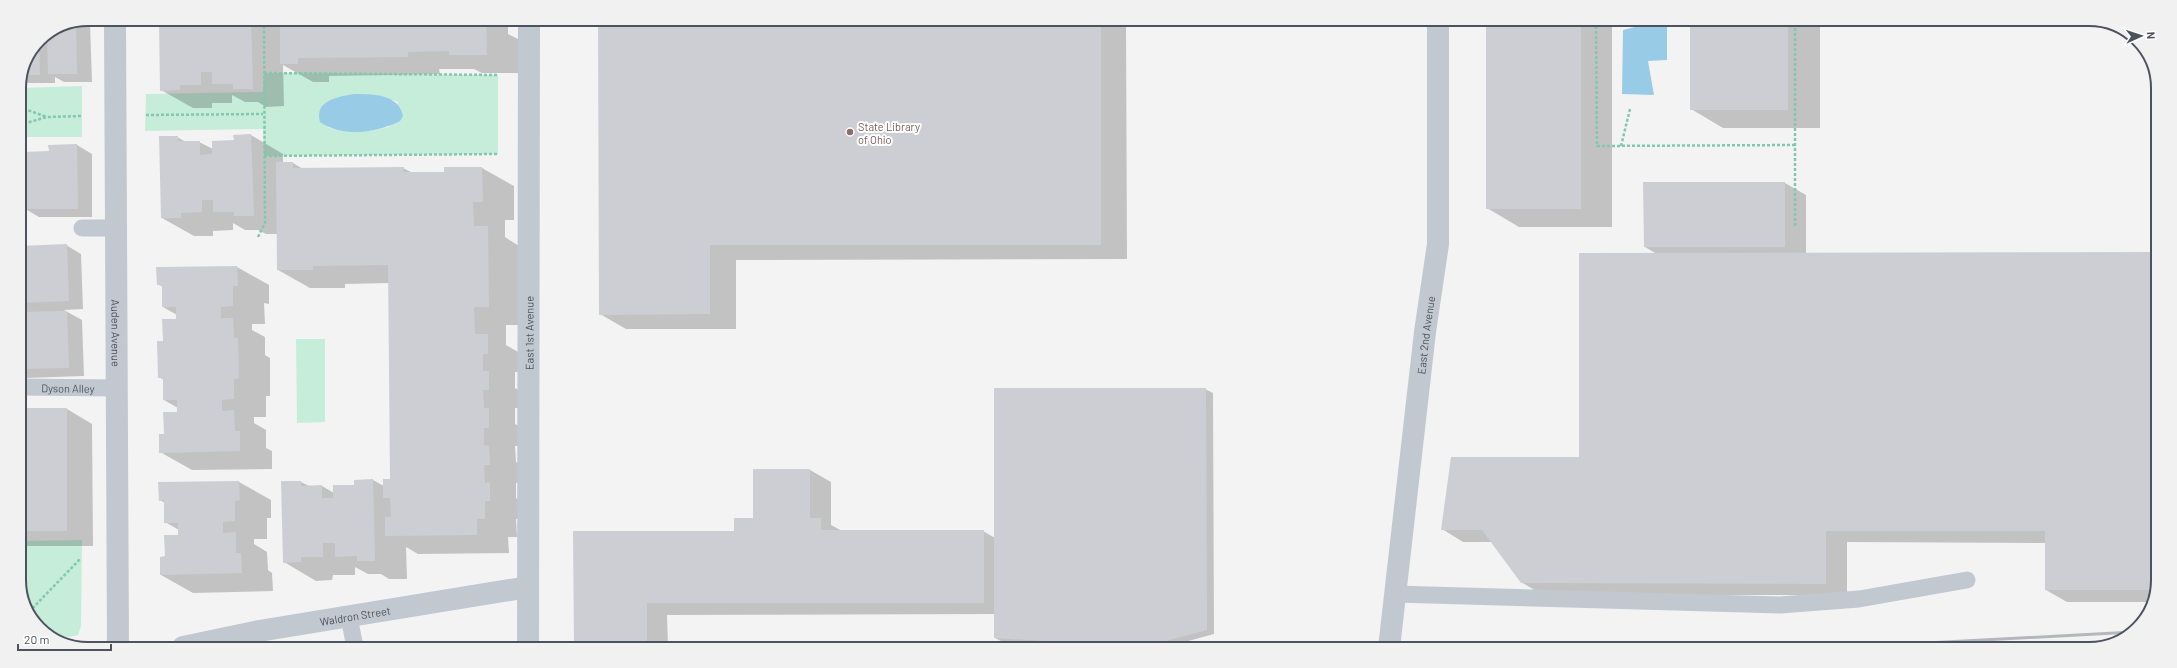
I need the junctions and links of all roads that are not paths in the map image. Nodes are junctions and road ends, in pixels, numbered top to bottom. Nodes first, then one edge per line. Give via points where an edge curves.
1 (115, 26) edge
2 (529, 26) edge
3 (1438, 26) edge
4 (82, 228) dead end
5 (116, 228) junction
6 (26, 387) edge
7 (116, 388) junction
8 (1967, 580) dead end
9 (528, 587) junction
10 (1395, 594) junction
11 (349, 617) junction
12 (118, 642) edge
13 (207, 642) edge
14 (354, 642) edge
15 (528, 642) edge
16 (1390, 642) edge

1 - 5 street, Auden Avenue
2 - 9 street, East 1st Avenue
3 - 10 street, East 2nd Avenue via 1438,244 1425,332
4 - 5 lane
5 - 7 street, Auden Avenue
6 - 7 lane, Dyson Alley
7 - 12 street, Auden Avenue
8 - 10 lane via 1859,599 1780,605
9 - 11 street, Waldron Street
9 - 15 street, East 1st Avenue
10 - 16 street, East 2nd Avenue
11 - 13 street, Waldron Street
11 - 14 lane

